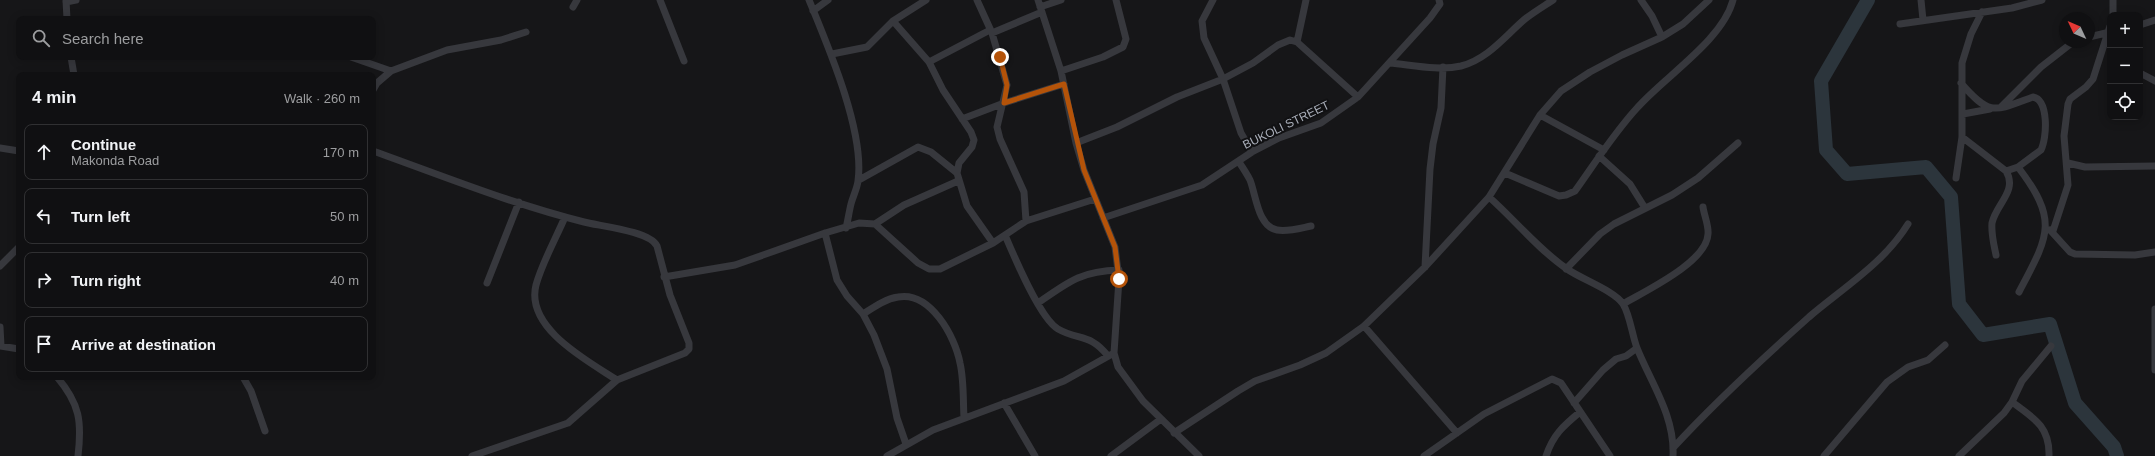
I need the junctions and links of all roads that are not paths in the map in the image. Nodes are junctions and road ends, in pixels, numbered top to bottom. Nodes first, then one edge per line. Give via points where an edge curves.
1 (76, 0) edge
2 (577, 0) edge
3 (660, 0) edge
4 (809, 0) edge
5 (828, 0) edge
6 (926, 0) edge
7 (977, 0) edge
8 (1061, 0) edge
9 (1116, 0) edge
10 (1213, 0) edge
11 (1306, 0) edge
12 (1439, 0) edge
13 (1553, 0) edge
14 (1641, 0) edge
15 (1709, 0) edge
16 (1733, 0) edge
17 (1921, 0) edge
18 (2042, 0) edge
19 (2113, 0) edge
20 (66, 1) edge
21 (1040, 6) edge
22 (572, 7) dead end
23 (813, 11) junction
24 (1982, 12) junction
25 (2113, 12) edge
26 (67, 16) edge
27 (1923, 20) junction
28 (2155, 20) edge
29 (893, 21) junction
30 (1900, 24) dead end
31 (2143, 25) edge
32 (991, 31) junction
33 (2107, 31) edge
34 (526, 32) dead end
35 (2095, 35) edge
36 (2107, 36) edge
37 (1662, 37) junction
38 (1297, 42) junction
39 (2065, 48) edge
40 (832, 54) junction
41 (72, 60) edge
42 (359, 60) edge
43 (684, 61) dead end
44 (929, 62) junction
45 (1390, 63) junction
46 (1443, 67) junction
47 (390, 71) junction
48 (1061, 71) junction
49 (74, 72) edge
50 (2143, 75) edge
51 (1223, 79) junction
52 (2155, 81) edge
53 (1961, 83) junction
54 (1064, 84) junction
55 (376, 85) edge
56 (1358, 96) junction
57 (1004, 103) junction
58 (1991, 109) junction
59 (1999, 109) junction
60 (1963, 114) junction
61 (1540, 115) junction
62 (962, 119) junction
63 (1962, 137) junction
64 (1076, 143) junction
65 (1738, 143) dead end
66 (0, 148) edge
67 (1604, 150) junction
68 (16, 151) edge
69 (376, 152) edge
70 (1252, 152) junction
71 (1599, 156) junction
72 (1238, 162) junction
73 (2068, 163) junction
74 (2155, 166) edge
75 (2018, 167) junction
76 (2006, 171) junction
77 (1504, 173) junction
78 (957, 177) junction
79 (1956, 178) dead end
80 (859, 180) junction
81 (1489, 197) junction
82 (1095, 199) junction
83 (519, 202) junction
84 (1703, 207) dead end
85 (1645, 208) junction
86 (565, 217) junction
87 (1104, 218) junction
88 (1026, 221) junction
89 (875, 224) junction
90 (1908, 224) dead end
91 (1311, 226) dead end
92 (846, 228) junction
93 (2050, 230) junction
94 (824, 233) junction
95 (1005, 235) junction
96 (993, 242) junction
97 (16, 250) edge
98 (2155, 252) edge
99 (1996, 255) dead end
100 (0, 266) edge
101 (1425, 267) junction
102 (1566, 269) junction
103 (1119, 270) junction
104 (664, 277) junction
105 (487, 284) dead end
106 (2019, 292) dead end
107 (1038, 303) junction
108 (1623, 304) junction
109 (2155, 309) edge
110 (862, 314) junction
111 (1364, 326) junction
112 (0, 327) edge
113 (1945, 345) dead end
114 (0, 346) edge
115 (2050, 346) dead end
116 (1637, 348) junction
117 (16, 349) edge
118 (1111, 354) junction
119 (2155, 370) edge
120 (59, 380) edge
121 (245, 380) edge
122 (616, 380) junction
123 (2012, 402) junction
124 (1004, 403) junction
125 (1574, 403) junction
126 (1580, 412) junction
127 (964, 418) junction
128 (1160, 419) junction
129 (265, 431) dead end
130 (1174, 433) junction
131 (1457, 433) junction
132 (906, 444) junction
133 (1673, 452) edge
134 (78, 456) edge
135 (472, 456) edge
136 (887, 456) edge
137 (1036, 456) edge
138 (1111, 456) edge
139 (1199, 456) edge
140 (1424, 456) edge
141 (1546, 456) edge
142 (1610, 456) edge
143 (1824, 456) edge
144 (1959, 456) edge
145 (2049, 456) edge

1 - 20 street
2 - 22 street
3 - 43 street
4 - 23 street
5 - 23 street
6 - 29 street
7 - 32 street
8 - 21 street
9 - 48 street via 1126,39 1123,47 1103,57
10 - 51 street via 1202,21 1204,38
11 - 38 street
12 - 45 street, BUKOLI STREET via 1440,4 1430,18
13 - 46 street via 1526,19 1495,48 1460,66
14 - 37 street
15 - 37 street via 1683,24
16 - 67 street via 1727,15 1705,43 1656,87
17 - 27 street
18 - 24 street
19 - 25 street
20 - 26 street
21 - 32 street
21 - 48 street
23 - 40 street
24 - 27 street
24 - 53 street via 1971,34 1962,63
27 - 30 street
28 - 31 street
29 - 40 street via 867,46
29 - 44 street
32 - 44 street
32 - 57 street via 1007,85
33 - 35 street
34 - 47 street via 502,40 447,50
36 - 73 street via 2093,78 2070,99 2068,104 2064,136
37 - 61 street via 1590,72 1561,91
38 - 51 street via 1290,40 1278,44 1253,63
38 - 56 street
39 - 59 street via 2041,67
40 - 80 street via 852,124
41 - 49 street
42 - 47 street
44 - 62 street
45 - 46 street
45 - 56 street, BUKOLI STREET
46 - 101 street via 1441,108 1430,169
47 - 55 street
48 - 54 street
50 - 52 street
51 - 64 street
51 - 70 street via 1230,106
53 - 58 street via 1981,104
53 - 60 street
54 - 57 street
54 - 64 street
56 - 70 street, BUKOLI STREET via 1321,123 1279,138
57 - 62 street
57 - 88 street via 997,127 1024,192
58 - 59 street
58 - 60 street
59 - 75 street via 2033,97 2042,103 2046,131 2044,145 2035,156
60 - 63 street
61 - 67 street
61 - 77 street
62 - 78 street via 974,140 972,147 959,163
63 - 76 street
63 - 79 street
64 - 82 street
65 - 85 street via 1698,178
66 - 68 street
67 - 71 street
69 - 83 street
70 - 72 street, BUKOLI STREET
71 - 77 street via 1575,191 1566,196 1559,196
71 - 85 street via 1630,184
72 - 87 street, BUKOLI STREET via 1202,185
72 - 91 street via 1250,180 1260,212 1269,227 1290,230
73 - 74 street via 2085,167
73 - 93 street via 2068,185
75 - 76 street
75 - 93 street via 2033,186
76 - 99 street via 2010,177 2010,185 1992,224
77 - 81 street
78 - 80 street via 931,152 918,148
78 - 89 street via 904,205
78 - 96 street via 966,206
80 - 92 street
81 - 101 street
81 - 102 street
82 - 87 street
82 - 88 street
83 - 86 street
83 - 105 street
84 - 108 street via 1708,233 1706,245 1666,279
85 - 102 street via 1600,234
86 - 104 street via 652,240 657,246
86 - 122 street via 536,286 538,312 560,341
87 - 103 street via 1115,247
88 - 95 street
89 - 92 street via 859,223
89 - 96 street via 918,263 929,269 940,269
90 - 133 street via 1897,242 1879,260 1781,343 1690,430
92 - 94 street
93 - 98 street via 2070,252 2076,254 2120,256
93 - 106 street
94 - 104 street via 735,265
94 - 110 street via 837,280 846,296
95 - 96 street
95 - 107 street
97 - 100 street
101 - 111 street
102 - 108 street via 1614,295
103 - 107 street via 1085,273
103 - 118 street
104 - 122 street via 689,349 678,356
107 - 118 street via 1057,329 1089,338
108 - 116 street
109 - 119 street
110 - 127 street via 882,302 898,297 910,296 926,303 939,317 960,362
110 - 132 street via 874,334 887,369 897,418
111 - 130 street via 1326,353 1300,366 1244,387
111 - 131 street
112 - 114 street
113 - 143 street via 1928,360 1908,367 1887,382
114 - 117 street
115 - 123 street via 2022,381
116 - 125 street via 1616,359 1603,370
116 - 133 street via 1668,418
118 - 124 street via 1057,384
118 - 128 street via 1124,377
120 - 134 street via 73,398 78,410
121 - 129 street via 251,390
122 - 135 street via 568,423
123 - 144 street
123 - 145 street via 2042,427 2049,447
124 - 127 street
124 - 137 street
125 - 126 street
125 - 131 street via 1561,383 1549,380 1484,414
126 - 141 street via 1552,440
126 - 142 street
127 - 132 street
128 - 130 street
128 - 138 street
130 - 139 street
131 - 140 street
132 - 136 street

